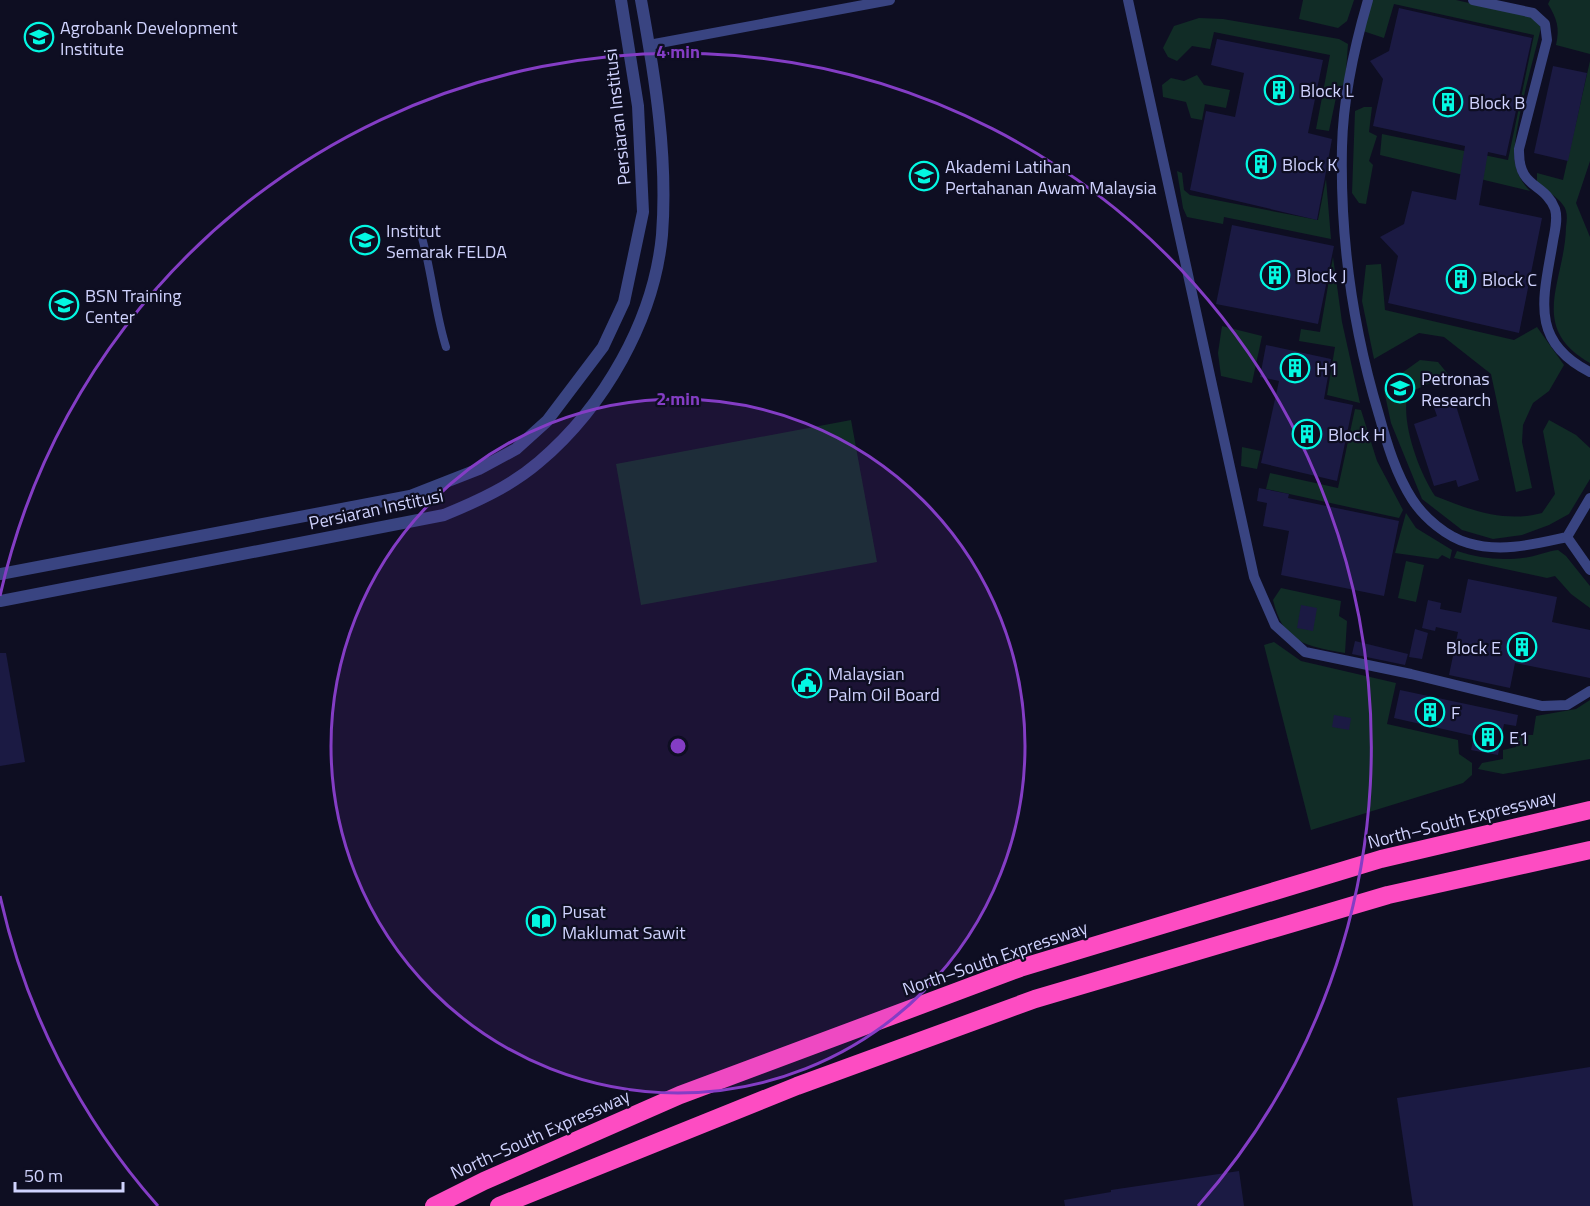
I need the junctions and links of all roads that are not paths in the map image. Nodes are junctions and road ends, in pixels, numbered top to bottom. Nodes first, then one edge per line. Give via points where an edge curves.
1 (621, 0) edge
2 (641, 0) edge
3 (890, 0) edge
4 (1128, 0) edge
5 (1368, 0) edge
6 (1473, 0) edge
7 (649, 45) junction
8 (420, 231) dead end
9 (446, 347) dead end
10 (1590, 372) edge
11 (1590, 498) edge
12 (1567, 537) junction
13 (1590, 570) edge
14 (0, 574) edge
15 (0, 601) edge
16 (1590, 691) edge
17 (1590, 810) edge
18 (1590, 850) edge
19 (434, 1206) edge
20 (499, 1206) edge

1 - 14 street, Persiaran Institusi via 638,106 644,212 624,302 603,347 547,421 516,449 479,469 410,496
2 - 7 street, Persiaran Institusi
3 - 7 street
4 - 16 street via 1254,577 1275,625 1305,652 1542,706 1567,705
5 - 12 street via 1346,96 1343,205 1356,325 1392,458 1413,500 1437,527 1467,543 1497,548
6 - 10 street via 1533,13 1545,24 1547,40 1519,149 1519,165 1523,176 1552,204 1557,219 1542,304 1545,326 1554,345
7 - 15 street, Persiaran Institusi via 663,170 662,236 656,268 642,317 622,359 596,399 539,463 501,489 444,515
8 - 9 street
11 - 12 street
12 - 13 street
17 - 19 highway, North–South Expressway via 1381,859 1020,968 680,1095
18 - 20 highway via 1388,895 1035,999 797,1086

